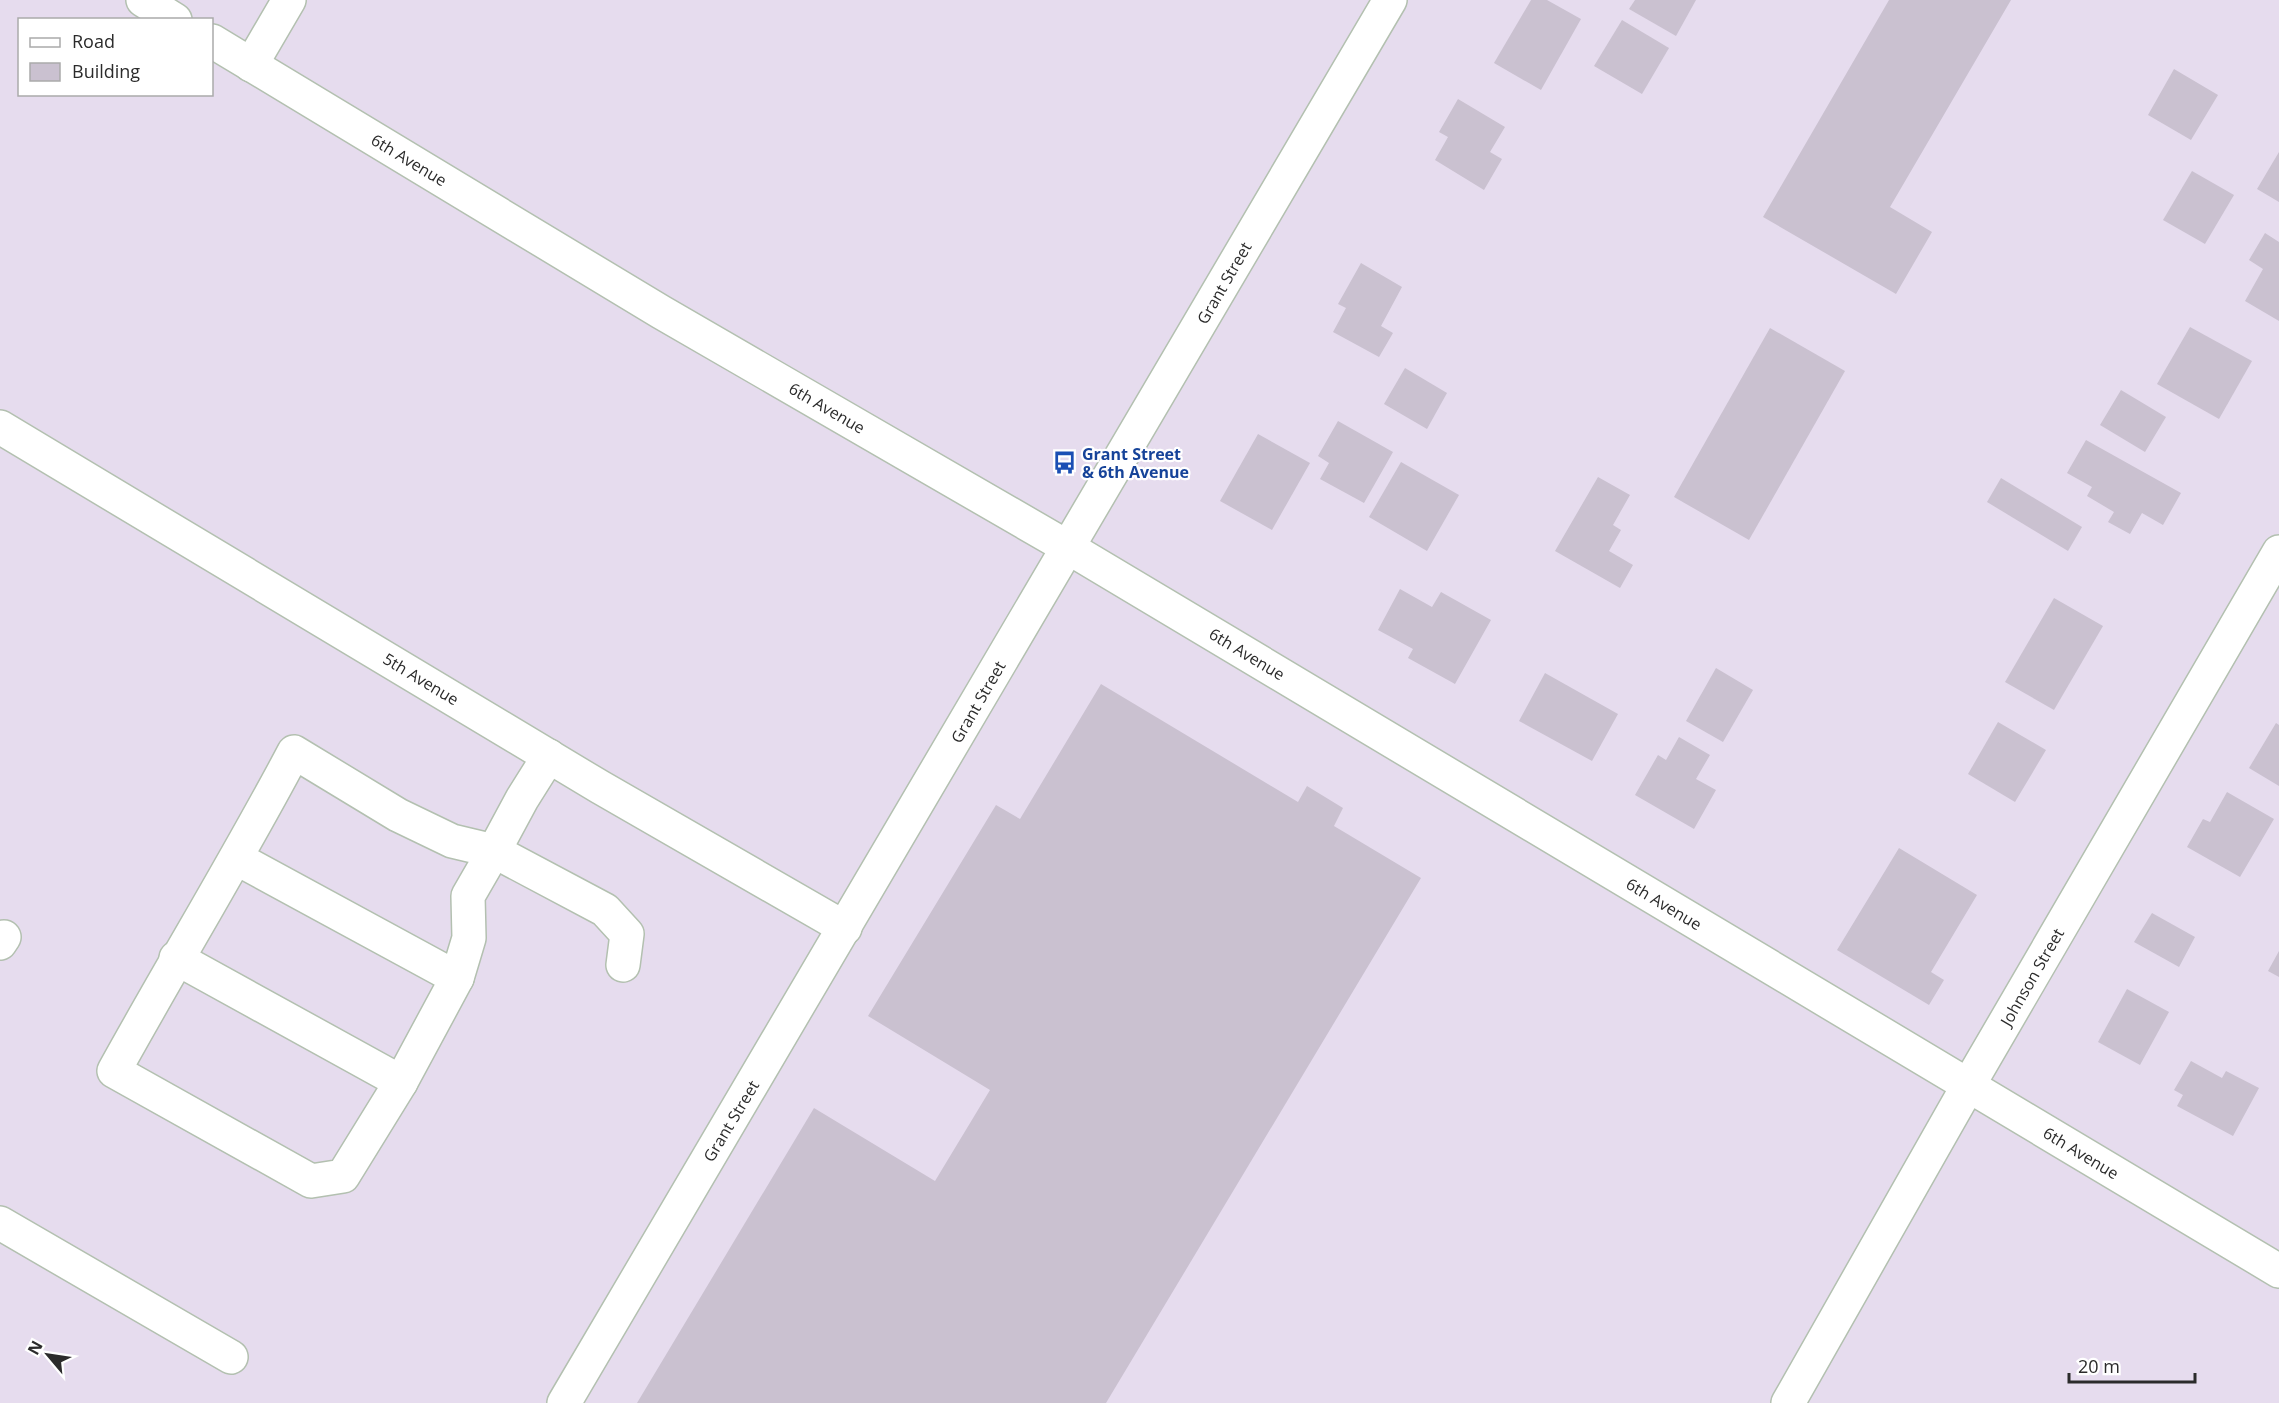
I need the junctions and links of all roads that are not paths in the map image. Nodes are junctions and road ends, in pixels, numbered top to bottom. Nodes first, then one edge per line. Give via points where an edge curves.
1 (143, 0) edge
2 (289, 0) edge
3 (1390, 0) edge
4 (173, 18) edge
5 (213, 42) edge
6 (251, 65) junction
7 (0, 427) edge
8 (1069, 548) junction
9 (2279, 552) edge
10 (549, 756) junction
11 (494, 851) junction
12 (238, 859) junction
13 (845, 928) junction
14 (177, 958) junction
15 (623, 965) dead end
16 (457, 978) junction
17 (401, 1082) junction
18 (1968, 1086) junction
19 (0, 1223) edge
20 (2279, 1271) edge
21 (231, 1357) dead end
22 (564, 1403) edge
23 (1788, 1403) edge

1 - 4 street
2 - 6 street
3 - 8 street, Grant Street
5 - 6 street, 6th Avenue
6 - 8 street, 6th Avenue via 661,312
7 - 10 street, 5th Avenue
8 - 13 street, Grant Street
8 - 18 street, 6th Avenue
9 - 18 street, Johnson Street
10 - 11 street
10 - 13 street, 5th Avenue
11 - 12 street via 452,841 398,815 294,752
11 - 15 street via 605,910 627,934
11 - 16 street via 468,896 469,938
12 - 14 street
12 - 16 street
13 - 22 street, Grant Street
14 - 17 street
14 - 17 street via 114,1071 311,1181 343,1176
16 - 17 street
18 - 20 street, 6th Avenue
18 - 23 street, Johnson Street
19 - 21 street

